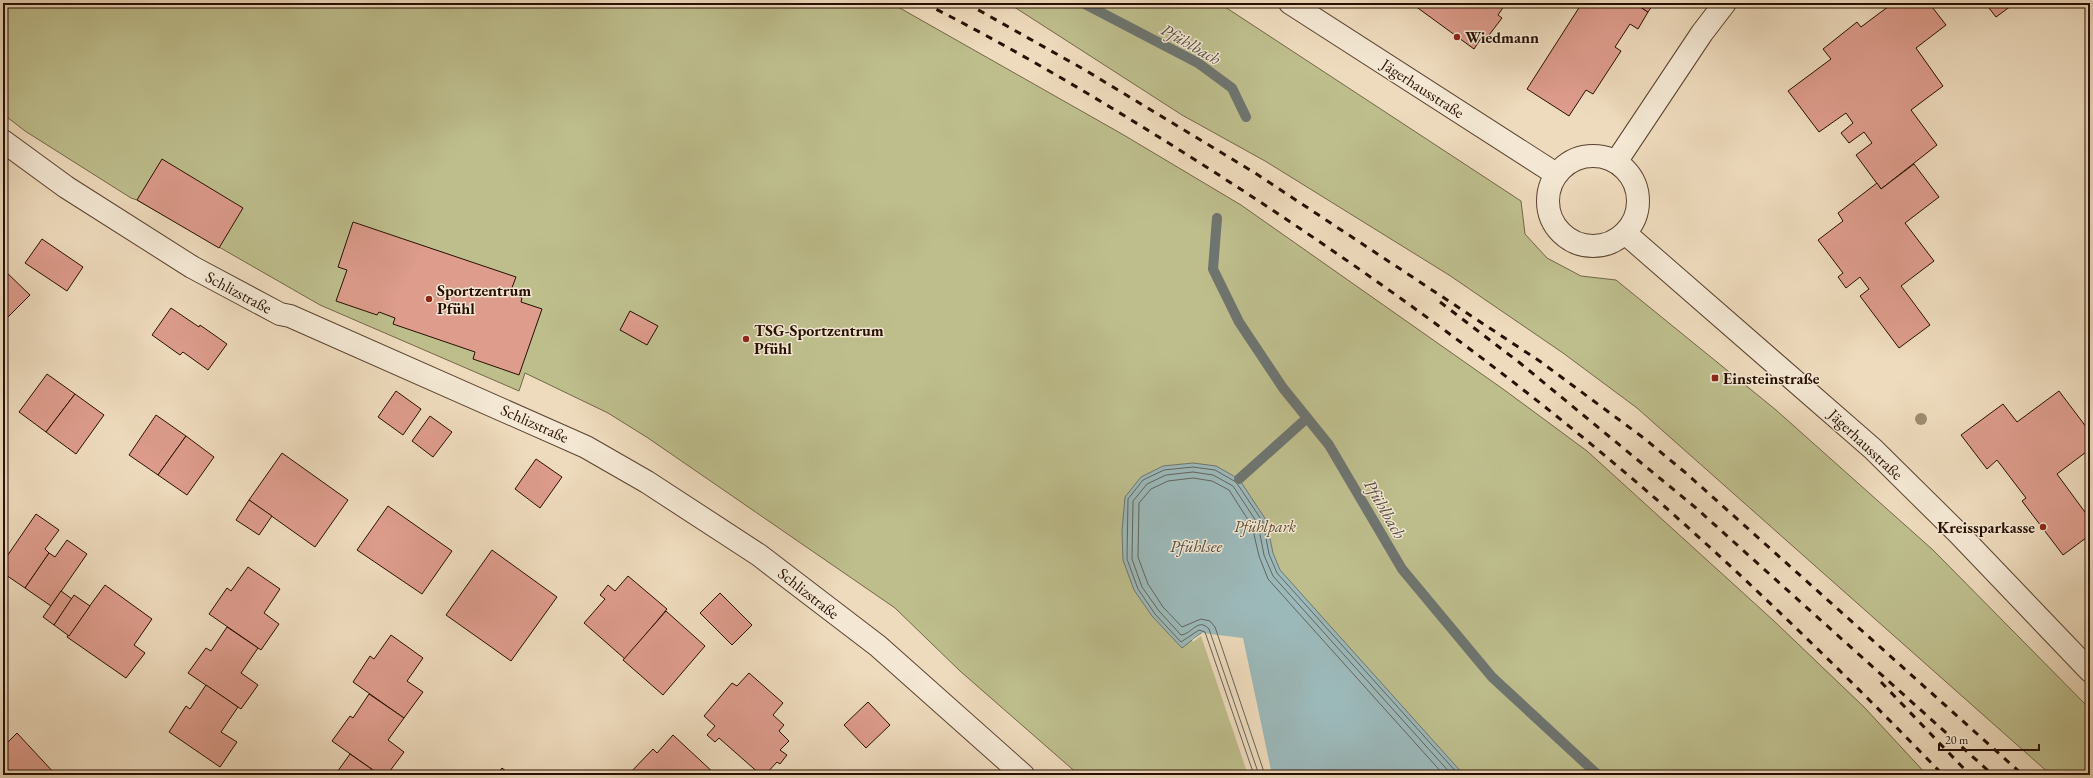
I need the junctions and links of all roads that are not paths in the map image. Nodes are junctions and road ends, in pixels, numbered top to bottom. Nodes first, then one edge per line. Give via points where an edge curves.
1 (1290, 3) edge
2 (1725, 3) edge
3 (3, 141) edge
4 (1616, 162) junction
5 (1556, 174) junction
6 (1625, 233) junction
7 (2090, 671) edge
8 (1023, 775) edge

1 - 5 street, Jägerhausstraße
2 - 4 street via 1702,32
3 - 8 street, Schlizstraße via 66,187 192,268 280,314 290,316 586,447 647,482 759,555 878,646
4 - 5 street via 1600,156 1588,156 1569,162
4 - 6 street via 1629,174 1636,190 1638,206 1634,220
5 - 6 street via 1548,191 1549,212 1556,228 1569,240 1586,246 1599,246 1612,242
6 - 7 street, Jägerhausstraße via 1873,449 1959,534

